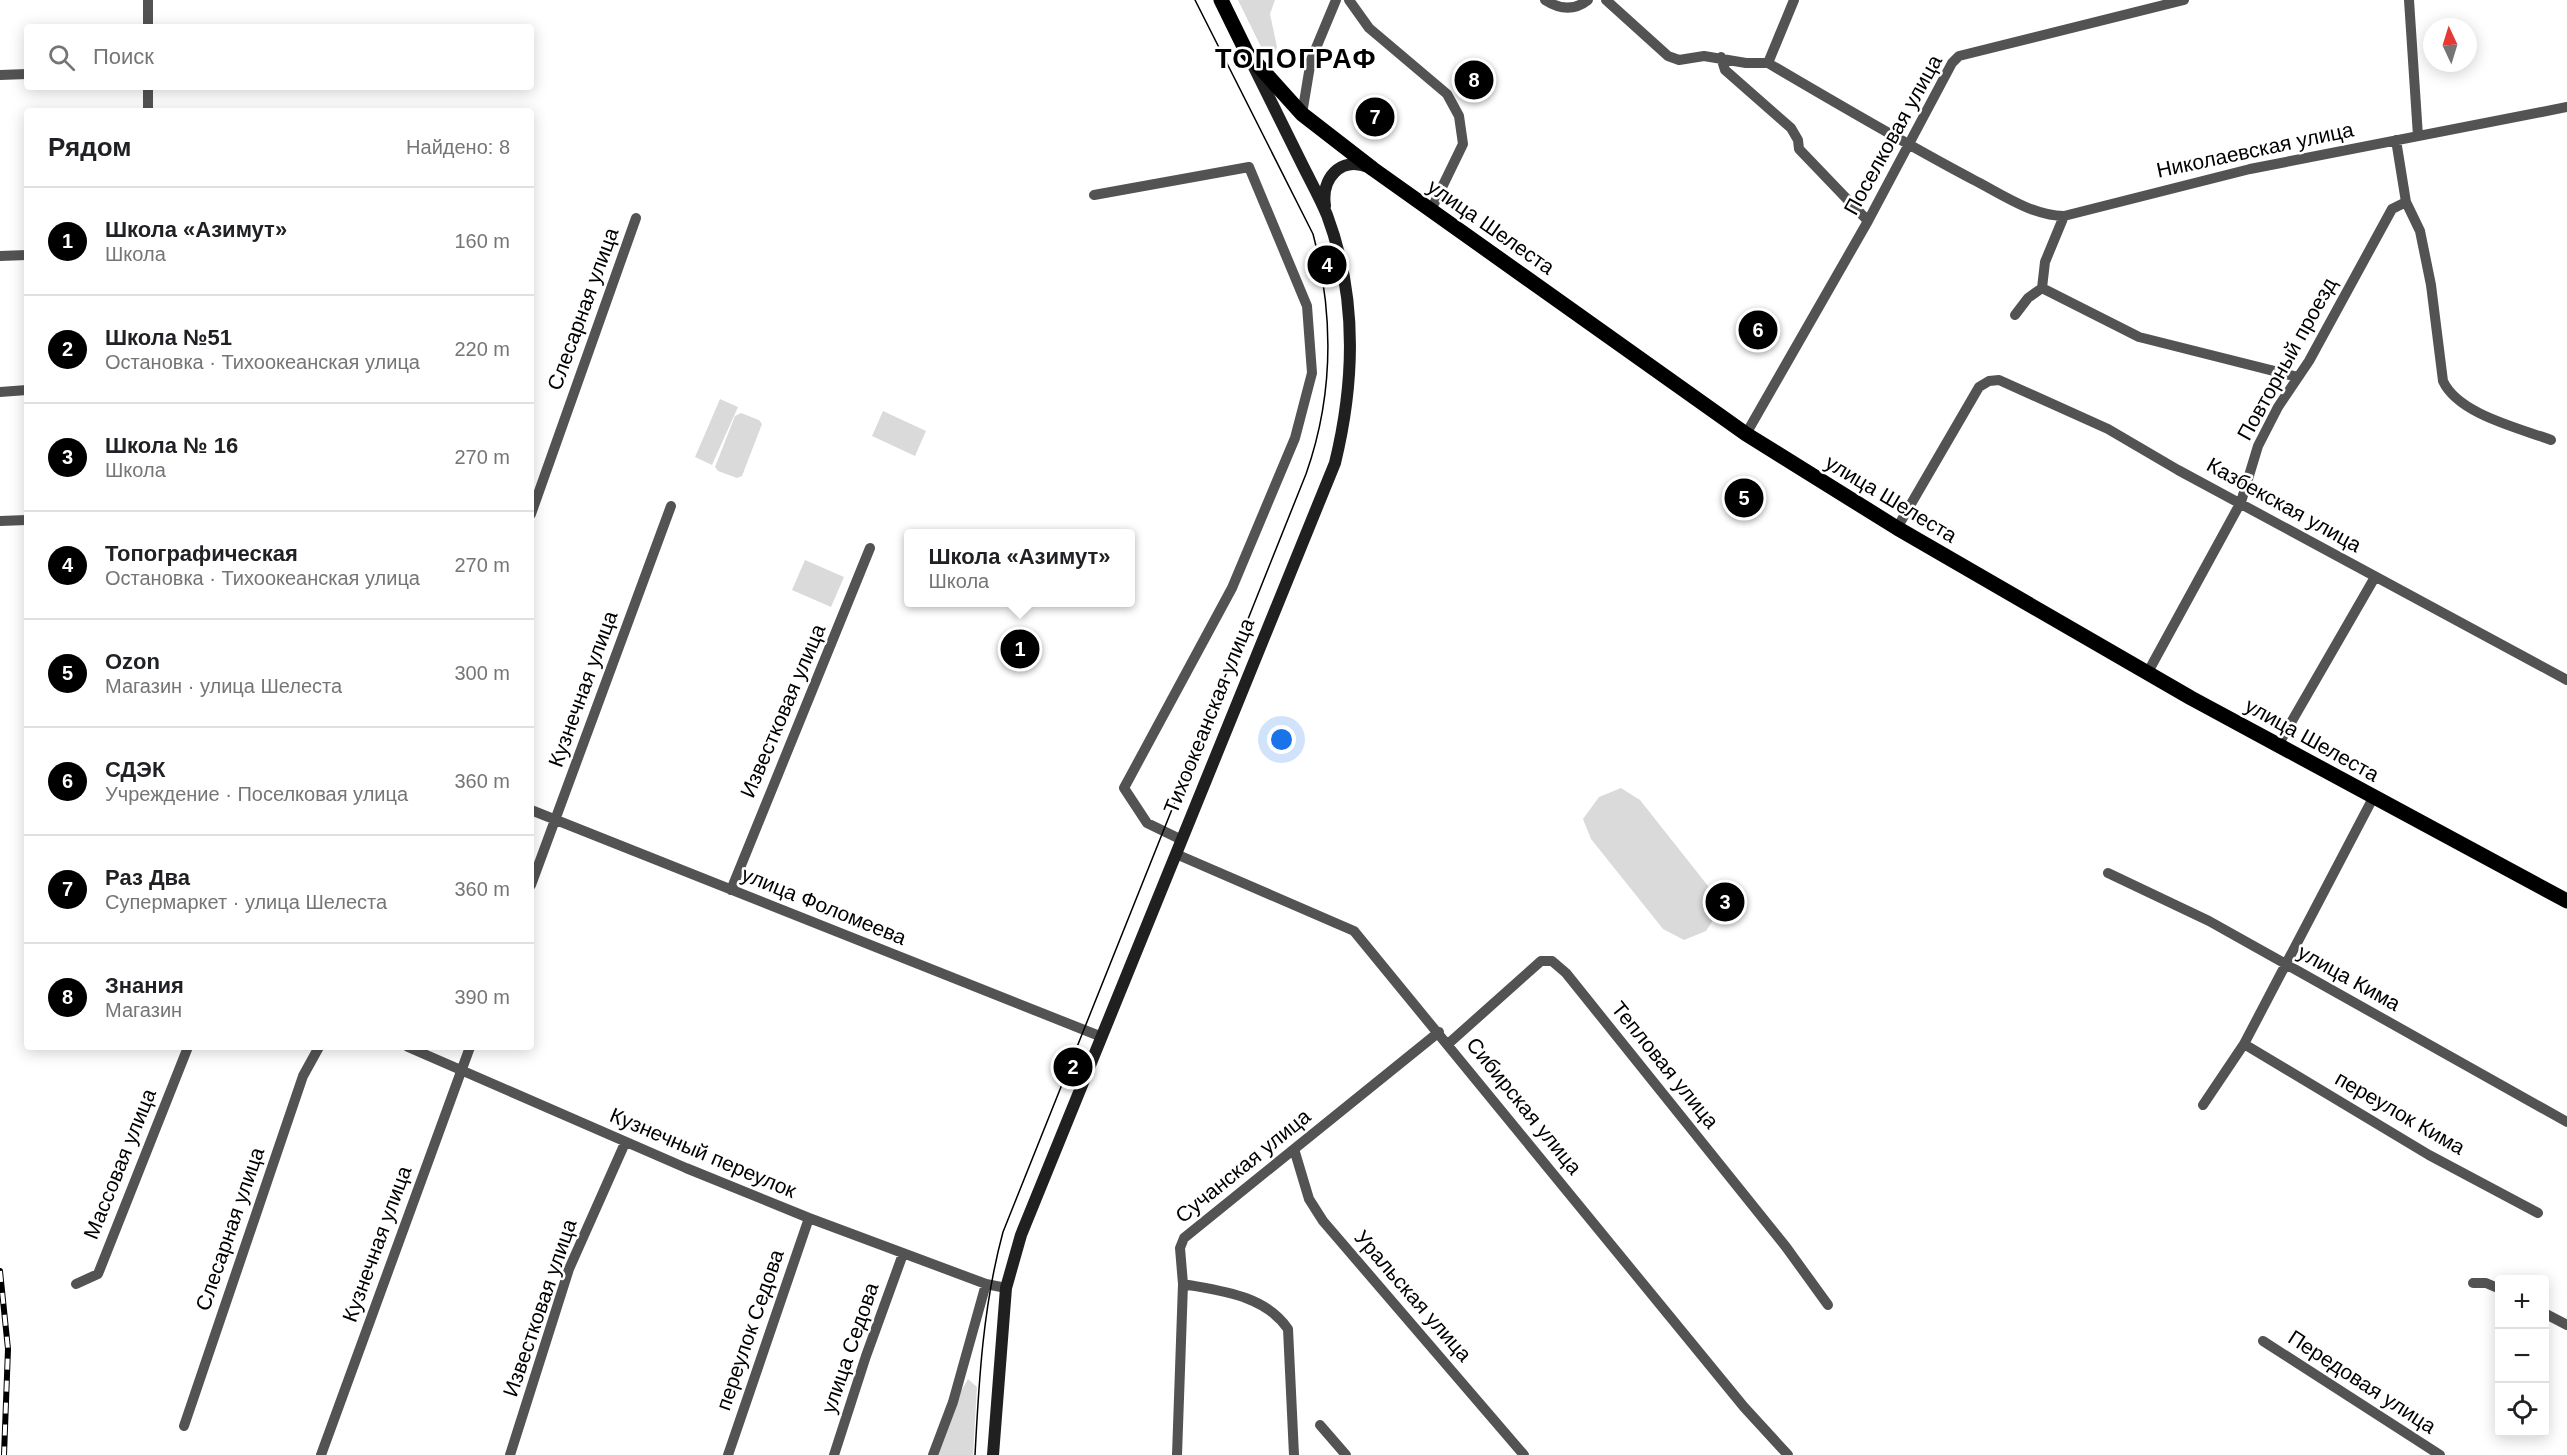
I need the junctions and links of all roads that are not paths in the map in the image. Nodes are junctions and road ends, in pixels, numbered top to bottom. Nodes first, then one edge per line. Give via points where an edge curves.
1 (148, 0) edge
2 (1221, 0) edge
3 (1336, 0) edge
4 (1349, 0) edge
5 (1545, 0) edge
6 (1588, 0) edge
7 (1606, 0) edge
8 (1794, 0) edge
9 (2184, 0) edge
10 (2409, 0) edge
11 (148, 24) edge
12 (1247, 53) junction
13 (1721, 57) junction
14 (1768, 63) junction
15 (24, 74) edge
16 (0, 75) edge
17 (148, 90) edge
18 (2567, 107) edge
19 (148, 108) edge
20 (1302, 114) junction
21 (2418, 136) junction
22 (2396, 140) junction
23 (1908, 146) junction
24 (1373, 169) junction
25 (1094, 195) dead end
26 (2406, 202) junction
27 (1431, 210) junction
28 (1326, 214) junction
29 (2064, 216) junction
30 (636, 218) dead end
31 (1868, 221) junction
32 (24, 255) edge
33 (0, 256) edge
34 (2042, 288) junction
35 (2016, 315) dead end
36 (2298, 378) junction
37 (24, 390) edge
38 (0, 392) edge
39 (1746, 434) junction
40 (2551, 440) dead end
41 (2241, 502) junction
42 (534, 506) edge
43 (671, 506) dead end
44 (24, 519) edge
45 (0, 521) edge
46 (1897, 528) junction
47 (870, 548) dead end
48 (2375, 577) junction
49 (2148, 672) junction
50 (2567, 680) edge
51 (2278, 745) junction
52 (2373, 798) junction
53 (534, 811) edge
54 (556, 819) junction
55 (1182, 840) junction
56 (1176, 854) junction
57 (2108, 873) dead end
58 (534, 877) edge
59 (731, 890) junction
60 (2567, 901) edge
61 (2287, 965) junction
62 (1438, 1032) junction
63 (1102, 1037) junction
64 (1448, 1044) junction
65 (2244, 1044) junction
66 (187, 1050) edge
67 (317, 1050) edge
68 (415, 1050) edge
69 (469, 1050) edge
70 (461, 1069) junction
71 (2203, 1105) dead end
72 (2567, 1122) edge
73 (625, 1143) junction
74 (1294, 1149) junction
75 (2538, 1213) dead end
76 (809, 1218) junction
77 (903, 1254) junction
78 (2473, 1283) dead end
79 (76, 1284) dead end
80 (986, 1284) junction
81 (1183, 1284) junction
82 (2495, 1287) edge
83 (1006, 1288) junction
84 (1828, 1305) dead end
85 (2549, 1316) edge
86 (2567, 1325) edge
87 (2263, 1341) dead end
88 (1320, 1425) dead end
89 (184, 1426) dead end
90 (321, 1455) edge
91 (510, 1455) edge
92 (728, 1455) edge
93 (834, 1455) edge
94 (933, 1455) edge
95 (993, 1455) edge
96 (1177, 1455) edge
97 (1294, 1455) edge
98 (1346, 1455) edge
99 (1524, 1455) edge
100 (1788, 1455) edge
101 (2440, 1455) edge

1 - 11 street
2 - 12 main road, Тихоокеанская улица
3 - 20 street via 1311,60
4 - 27 street via 1369,27 1447,94 1459,116 1463,144 1459,158
5 - 6 street via 1572,8
7 - 13 street via 1668,57
8 - 14 street
9 - 23 street, Поселковая улица via 1959,56
10 - 21 street
12 - 20 main road, улица Шелеста
12 - 28 main road, Тихоокеанская улица
13 - 14 street
13 - 31 street via 1725,70 1791,128 1799,149
14 - 23 street
15 - 16 street
17 - 19 street
18 - 21 street, Николаевская улица
20 - 24 main road, улица Шелеста
21 - 22 street, Николаевская улица
22 - 26 street
22 - 29 street, Николаевская улица via 2250,169
23 - 29 street via 2023,205
23 - 31 street, Поселковая улица
24 - 27 main road, улица Шелеста
24 - 28 main road via 1358,163 1342,165 1329,177 1323,193
25 - 55 street via 1249,167 1307,306 1312,374 1295,438 1232,588 1124,788 1147,823
26 - 36 street, Повторный проезд via 2392,209
26 - 40 street via 2420,231 2448,392 2466,406
27 - 39 main road, улица Шелеста
28 - 55 main road, Тихоокеанская улица via 1343,268 1348,315 1350,378 1343,432 1335,463
29 - 34 street via 2045,262
30 - 42 street, Слесарная улица
31 - 39 street, Поселковая улица
32 - 33 street
34 - 35 street via 2028,298
34 - 36 street via 2139,337
36 - 41 street, Повторный проезд via 2258,446
37 - 38 street
39 - 46 main road, улица Шелеста
41 - 46 street, Казбекская улица via 2108,429 1999,380 1979,387
41 - 48 street, Казбекская улица
41 - 49 street, Повторный проезд
43 - 54 street, Кузнечная улица
44 - 45 street
46 - 49 main road, улица Шелеста
47 - 59 street, Известковая улица
48 - 50 street, Казбекская улица
48 - 51 street
49 - 51 main road, улица Шелеста
51 - 52 main road, улица Шелеста
52 - 60 main road, улица Шелеста
52 - 61 street
53 - 54 street, улица Фоломеева
54 - 58 street, Кузнечная улица
54 - 59 street, улица Фоломеева
55 - 56 main road, Тихоокеанская улица
56 - 62 street, Сибирская улица via 1353,931
56 - 63 main road, Тихоокеанская улица
57 - 61 street, улица Кима via 2209,921
59 - 63 street, улица Фоломеева
61 - 65 street
61 - 72 street, улица Кима
62 - 64 street, Сибирская улица
62 - 74 street, Сучанская улица
63 - 83 main road, Тихоокеанская улица via 1021,1235
64 - 84 street, Тепловая улица via 1541,961 1552,961 1566,973 1786,1247
64 - 100 street, Сибирская улица
65 - 71 street
65 - 75 street, переулок Кима via 2429,1155
66 - 79 street, Массовая улица via 98,1274
67 - 89 street, Слесарная улица via 303,1076
68 - 70 street, Кузнечный переулок
69 - 70 street, Кузнечная улица
70 - 73 street, Кузнечный переулок
70 - 90 street, Кузнечная улица
73 - 76 street, Кузнечный переулок
73 - 91 street, Известковая улица via 569,1269
74 - 81 street, Сучанская улица via 1184,1238 1180,1248
74 - 99 street, Уральская улица via 1309,1199 1323,1221
76 - 77 street, Кузнечный переулок
76 - 92 street, переулок Седова
77 - 80 street, Кузнечный переулок
77 - 93 street, улица Седова
78 - 82 street
80 - 83 street, Кузнечный переулок
80 - 94 street via 953,1402
81 - 96 street, Сучанская улица
81 - 97 street via 1258,1302 1280,1317 1288,1329
83 - 95 main road, Тихоокеанская улица
85 - 86 street
87 - 101 street, Передовая улица
88 - 98 street

